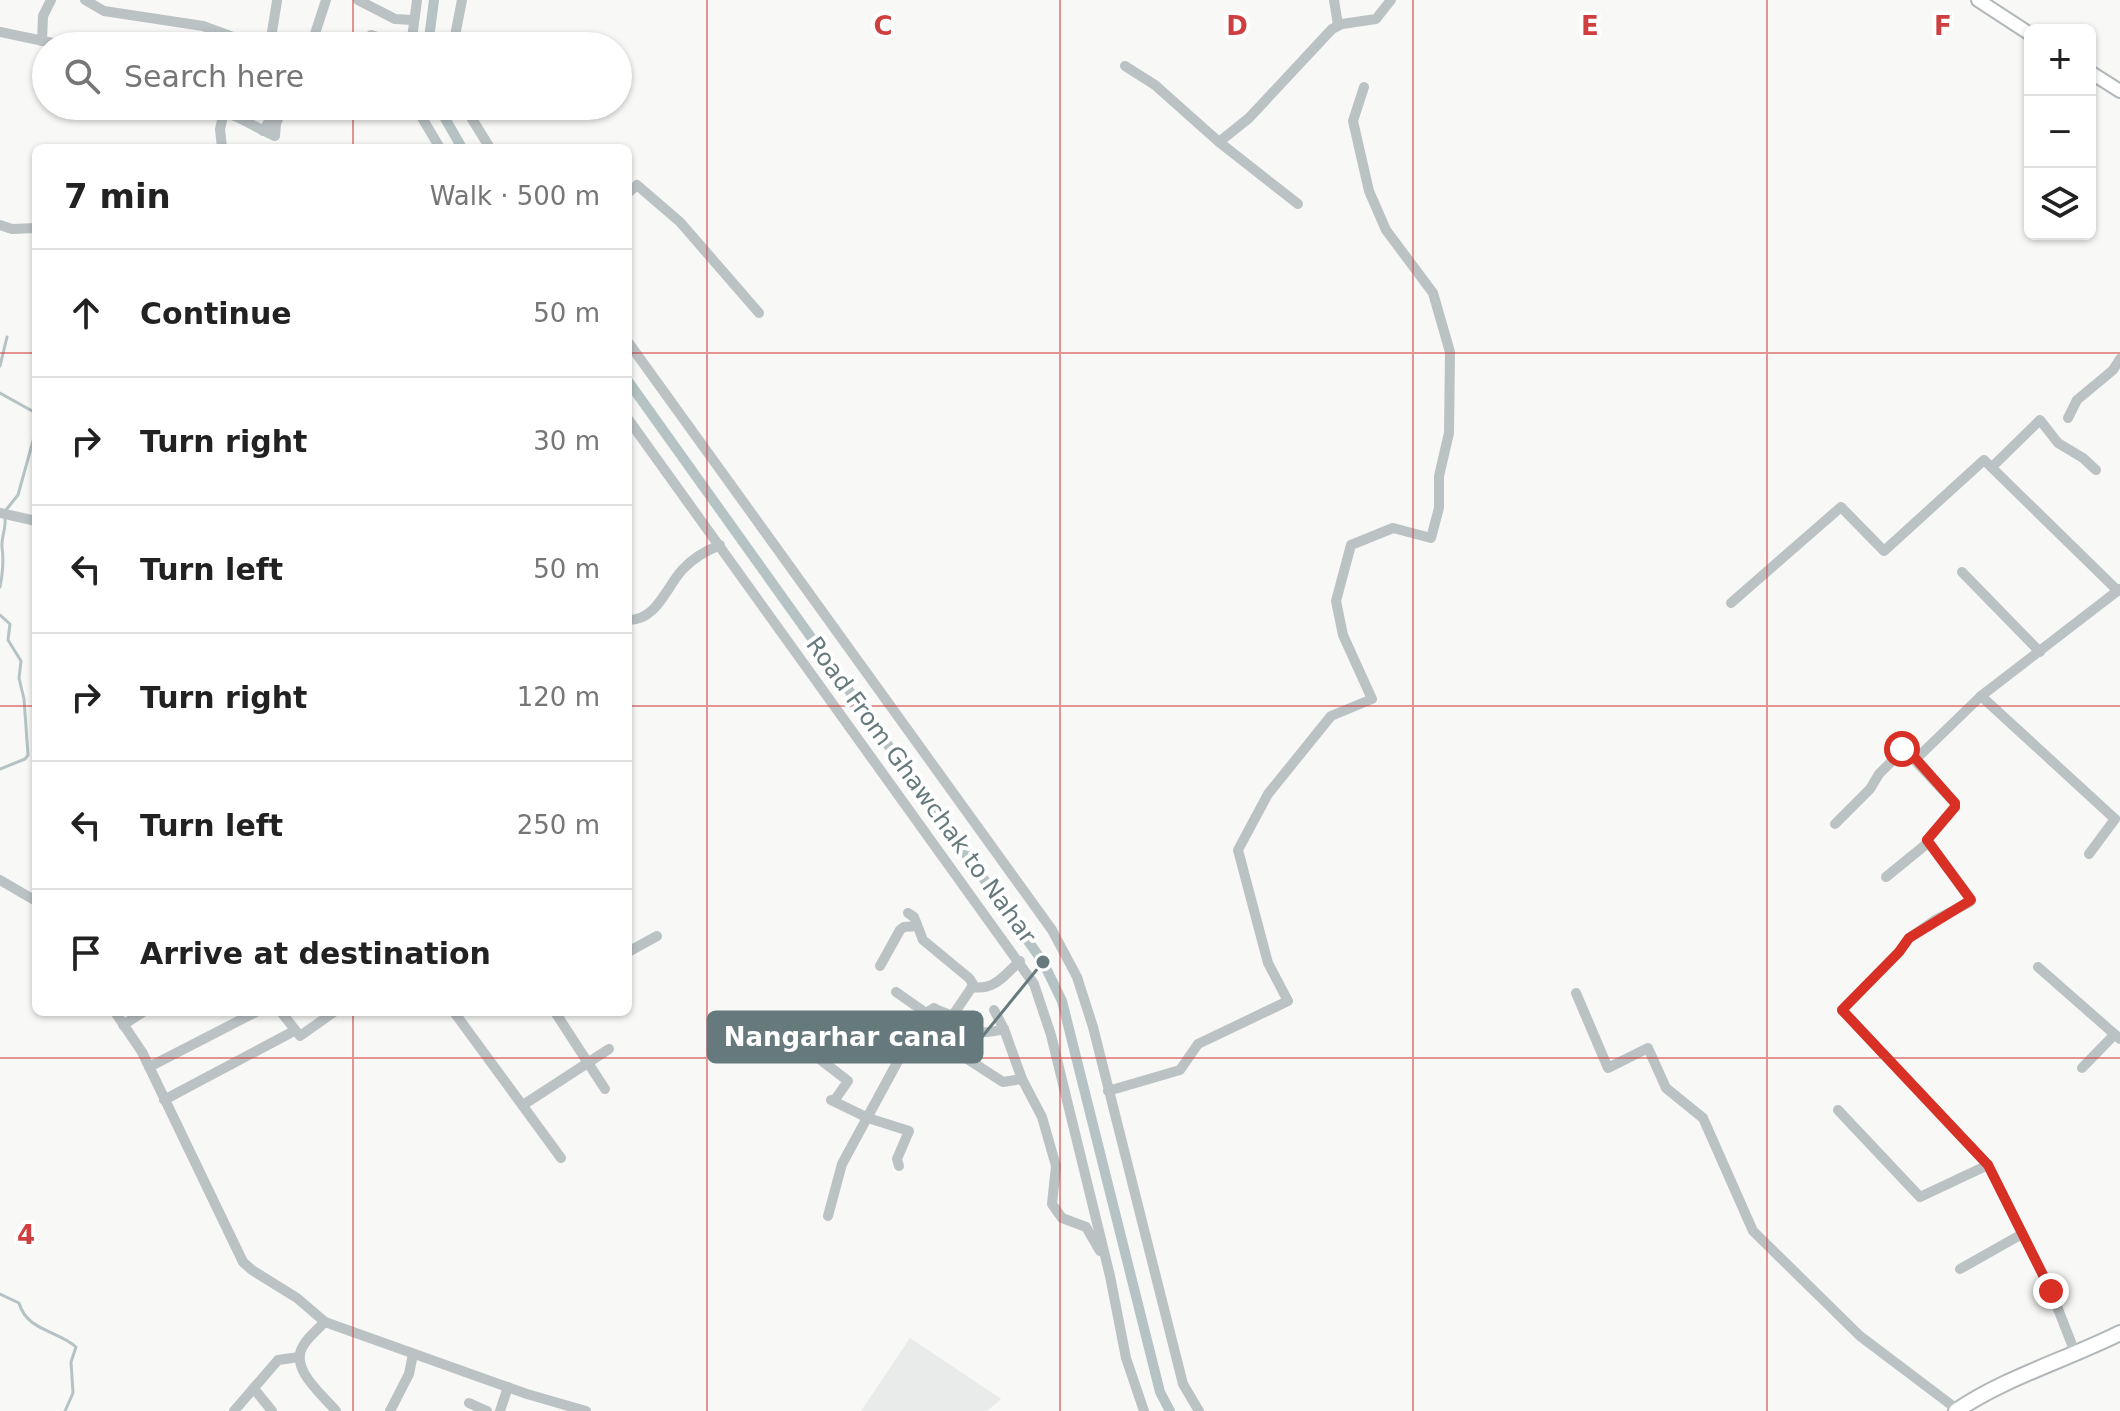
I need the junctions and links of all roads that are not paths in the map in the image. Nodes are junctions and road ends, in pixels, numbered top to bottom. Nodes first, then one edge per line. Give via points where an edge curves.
1 (51, 0) edge
2 (85, 0) edge
3 (326, 0) edge
4 (358, 0) edge
5 (417, 0) edge
6 (462, 0) edge
7 (1334, 0) edge
8 (1391, 0) edge
9 (1978, 0) edge
10 (277, 1) edge
11 (413, 20) junction
12 (1338, 25) junction
13 (2024, 30) edge
14 (0, 32) edge
15 (42, 32) edge
16 (220, 32) edge
17 (272, 32) edge
18 (316, 32) edge
19 (411, 32) edge
20 (456, 32) edge
21 (32, 39) edge
22 (1125, 66) dead end
23 (2096, 76) edge
24 (1364, 87) dead end
25 (2120, 91) edge
26 (223, 120) edge
27 (245, 120) edge
28 (277, 120) edge
29 (423, 120) edge
30 (473, 120) edge
31 (1219, 142) junction
32 (222, 144) edge
33 (438, 144) edge
34 (488, 144) edge
35 (632, 189) edge
36 (1298, 204) dead end
37 (0, 225) edge
38 (32, 228) edge
39 (759, 313) dead end
40 (632, 348) edge
41 (2120, 359) edge
42 (2068, 418) dead end
43 (632, 424) edge
44 (1992, 467) junction
45 (2096, 470) dead end
46 (0, 513) edge
47 (32, 520) edge
48 (720, 545) junction
49 (1962, 572) dead end
50 (2119, 590) edge
51 (1731, 603) dead end
52 (632, 620) edge
53 (2040, 652) junction
54 (1981, 696) junction
55 (1916, 759) junction
56 (1835, 824) dead end
57 (1929, 842) junction
58 (2089, 854) dead end
59 (1886, 877) dead end
60 (0, 880) edge
61 (32, 899) edge
62 (908, 913) dead end
63 (917, 926) junction
64 (657, 936) dead end
65 (632, 950) edge
66 (1020, 961) junction
67 (880, 966) dead end
68 (2038, 967) dead end
69 (972, 987) junction
70 (896, 992) dead end
71 (1576, 993) dead end
72 (994, 1010) dead end
73 (926, 1013) junction
74 (117, 1016) edge
75 (137, 1016) edge
76 (248, 1016) edge
77 (284, 1016) edge
78 (328, 1016) edge
79 (457, 1016) edge
80 (558, 1016) edge
81 (952, 1016) junction
82 (847, 1023) dead end
83 (123, 1025) junction
84 (1004, 1029) junction
85 (294, 1031) junction
86 (941, 1035) junction
87 (2117, 1037) edge
88 (804, 1047) dead end
89 (609, 1049) dead end
90 (900, 1059) junction
91 (588, 1063) junction
92 (149, 1067) junction
93 (2082, 1068) dead end
94 (1022, 1079) junction
95 (605, 1089) dead end
96 (1108, 1091) junction
97 (164, 1100) junction
98 (523, 1105) junction
99 (1838, 1110) dead end
100 (868, 1118) junction
101 (561, 1158) dead end
102 (1988, 1165) junction
103 (899, 1166) dead end
104 (828, 1216) dead end
105 (2022, 1234) junction
106 (1106, 1262) junction
107 (1960, 1269) dead end
108 (325, 1322) junction
109 (2120, 1333) edge
110 (413, 1354) junction
111 (2076, 1355) junction
112 (299, 1357) junction
113 (508, 1387) junction
114 (255, 1390) junction
115 (469, 1403) dead end
116 (1957, 1410) edge
117 (234, 1411) edge
118 (272, 1411) edge
119 (336, 1411) edge
120 (390, 1411) edge
121 (487, 1411) edge
122 (500, 1411) edge
123 (586, 1411) edge
124 (1144, 1411) edge
125 (1199, 1411) edge

1 - 15 street
2 - 16 street via 104,11
3 - 18 street
4 - 11 street via 395,19
5 - 11 street
6 - 20 street
7 - 12 street
8 - 12 street via 1376,19
9 - 13 main road
10 - 17 street
11 - 19 street
12 - 31 street
14 - 21 street
22 - 31 street via 1155,85
23 - 25 main road
24 - 96 street via 1353,121 1369,191 1386,230 1433,293 1450,352 1449,433 1439,476 1439,508 1431,538 1393,528 1351,545 1336,601 1343,635 1372,699 1331,716 1268,794 1238,850 1268,963 1288,1001 1198,1044 1180,1070
26 - 32 street
27 - 28 street via 275,136
29 - 33 street
30 - 34 street
31 - 36 street
35 - 39 street via 637,185 680,222
37 - 38 street
40 - 96 street via 1052,930 1077,977
41 - 42 street via 2077,400
43 - 48 street, Road From Ghawchak to Nahar
44 - 45 street via 2040,420 2058,443
44 - 50 street
44 - 51 street via 1983,460 1884,551 1844,508 1838,508
46 - 47 street
48 - 52 street via 684,567 643,619
48 - 66 street, Road From Ghawchak to Nahar
49 - 53 street
50 - 53 street
53 - 54 street
54 - 55 street
54 - 58 street via 2115,819
55 - 56 street via 1902,749
55 - 57 street via 1956,805
57 - 59 street
57 - 102 street via 1970,902 1909,938 1842,1010
60 - 61 street
62 - 63 street
63 - 67 street via 900,930
63 - 69 street via 923,940 969,978
64 - 65 street
66 - 69 street via 991,987
66 - 106 street, Road From Ghawchak to Nahar via 1034,984 1051,1035
68 - 87 street
69 - 81 street
70 - 73 street
71 - 116 street via 1608,1068 1648,1048 1666,1088 1703,1118 1753,1231 1860,1336
72 - 84 street
73 - 81 street via 934,1008
73 - 86 street
74 - 83 street
75 - 83 street
76 - 92 street
77 - 85 street
78 - 85 street via 300,1036
79 - 98 street
80 - 91 street
81 - 84 street via 975,1031
81 - 86 street
82 - 90 street
83 - 92 street
84 - 94 street
85 - 97 street
86 - 90 street via 930,1049 913,1041
86 - 94 street via 1003,1082
87 - 93 street
88 - 100 street via 848,1081 833,1100
89 - 91 street
90 - 100 street
91 - 95 street
91 - 98 street
92 - 97 street
94 - 106 street via 1042,1117 1056,1166 1052,1204 1062,1218 1086,1227
96 - 125 street via 1183,1384
97 - 108 street via 243,1262
98 - 101 street
99 - 102 street via 1920,1197
100 - 103 street via 909,1131
100 - 104 street via 842,1164
102 - 105 street
105 - 107 street
105 - 111 street
106 - 124 street, Road From Ghawchak to Nahar via 1126,1358
108 - 110 street
108 - 112 street
109 - 111 highway
110 - 113 street
110 - 120 street
111 - 116 highway via 1992,1388
112 - 114 street via 278,1360
112 - 119 street via 301,1370
113 - 122 street
113 - 123 street
114 - 117 street
114 - 118 street
115 - 121 street

